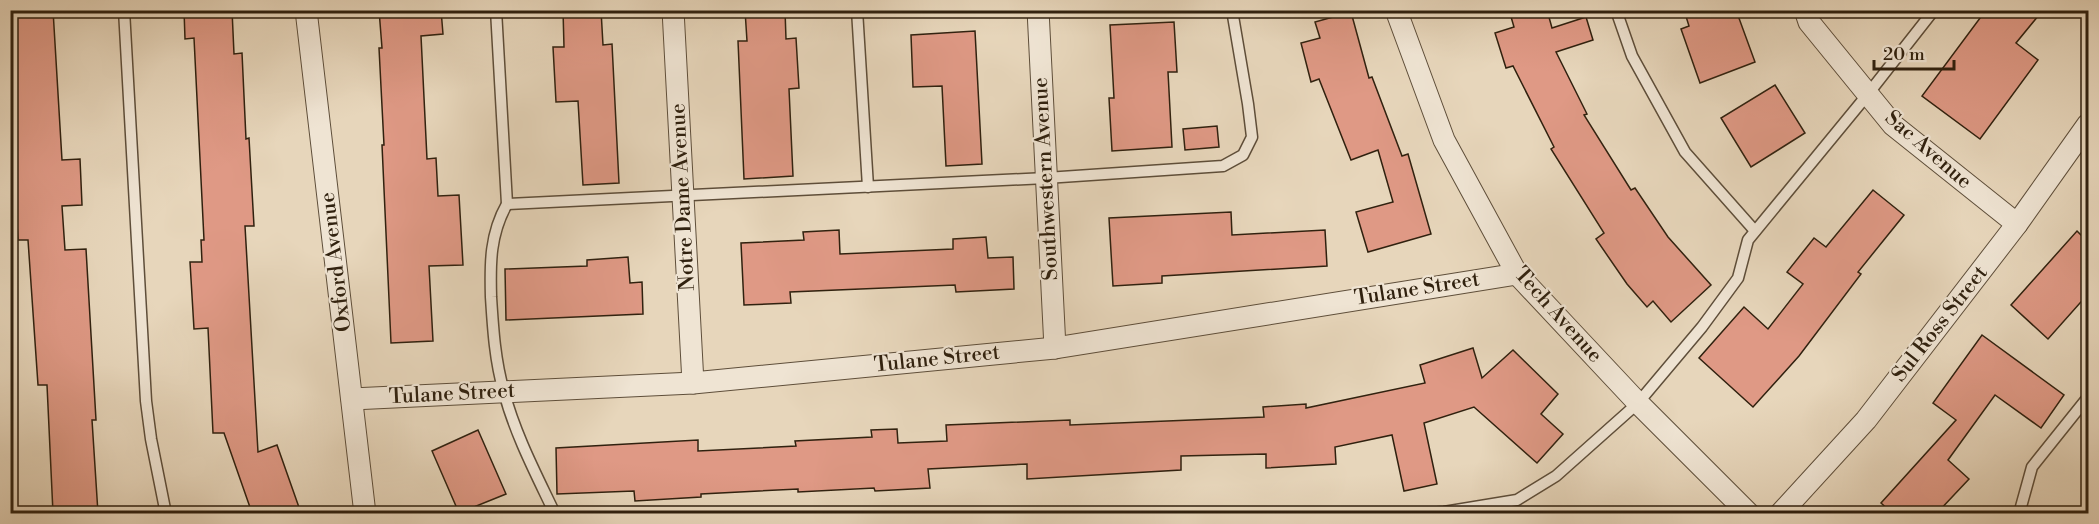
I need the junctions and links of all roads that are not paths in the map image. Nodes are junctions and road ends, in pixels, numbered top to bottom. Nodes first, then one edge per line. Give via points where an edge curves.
1 (124, 10) edge
2 (306, 10) edge
3 (496, 10) edge
4 (673, 10) edge
5 (857, 10) edge
6 (1038, 10) edge
7 (1232, 10) edge
8 (1396, 10) edge
9 (1616, 10) edge
10 (1805, 10) edge
11 (1934, 10) edge
12 (1868, 94) junction
13 (2088, 124) edge
14 (1046, 178) junction
15 (868, 187) junction
16 (683, 195) junction
17 (507, 204) junction
18 (2017, 224) junction
19 (1755, 231) junction
20 (1516, 274) junction
21 (1055, 348) junction
22 (693, 383) junction
23 (504, 392) junction
24 (2088, 397) edge
25 (352, 399) junction
26 (1638, 403) junction
27 (166, 513) edge
28 (365, 513) edge
29 (555, 513) edge
30 (1414, 513) edge
31 (1749, 513) edge
32 (1780, 513) edge
33 (2019, 513) edge

1 - 27 lane via 146,401
2 - 25 street, Oxford Avenue
3 - 17 lane
4 - 16 street, Notre Dame Avenue
5 - 15 lane
6 - 14 street, Southwestern Avenue
7 - 14 lane via 1252,137 1243,155 1223,166
8 - 20 street, Tech Avenue via 1444,140
9 - 19 lane via 1632,56 1685,152
10 - 12 street, Sac Avenue via 1809,22
11 - 12 lane
12 - 18 street, Sac Avenue via 1893,124
12 - 19 lane
13 - 18 street, Sul Ross Street
14 - 15 lane
14 - 21 street, Southwestern Avenue
15 - 16 lane
16 - 17 lane
16 - 22 street, Notre Dame Avenue
17 - 23 lane via 498,221 490,264 494,340
18 - 32 street, Sul Ross Street via 1866,420
19 - 26 lane via 1748,240 1738,278
20 - 21 street, Tulane Street
20 - 26 street, Tech Avenue
21 - 22 street, Tulane Street
22 - 23 street, Tulane Street
23 - 25 street, Tulane Street
23 - 29 lane via 527,457
24 - 33 lane via 2032,467
25 - 28 street, Oxford Avenue
26 - 30 lane via 1556,476 1517,500
26 - 31 street, Tech Avenue

